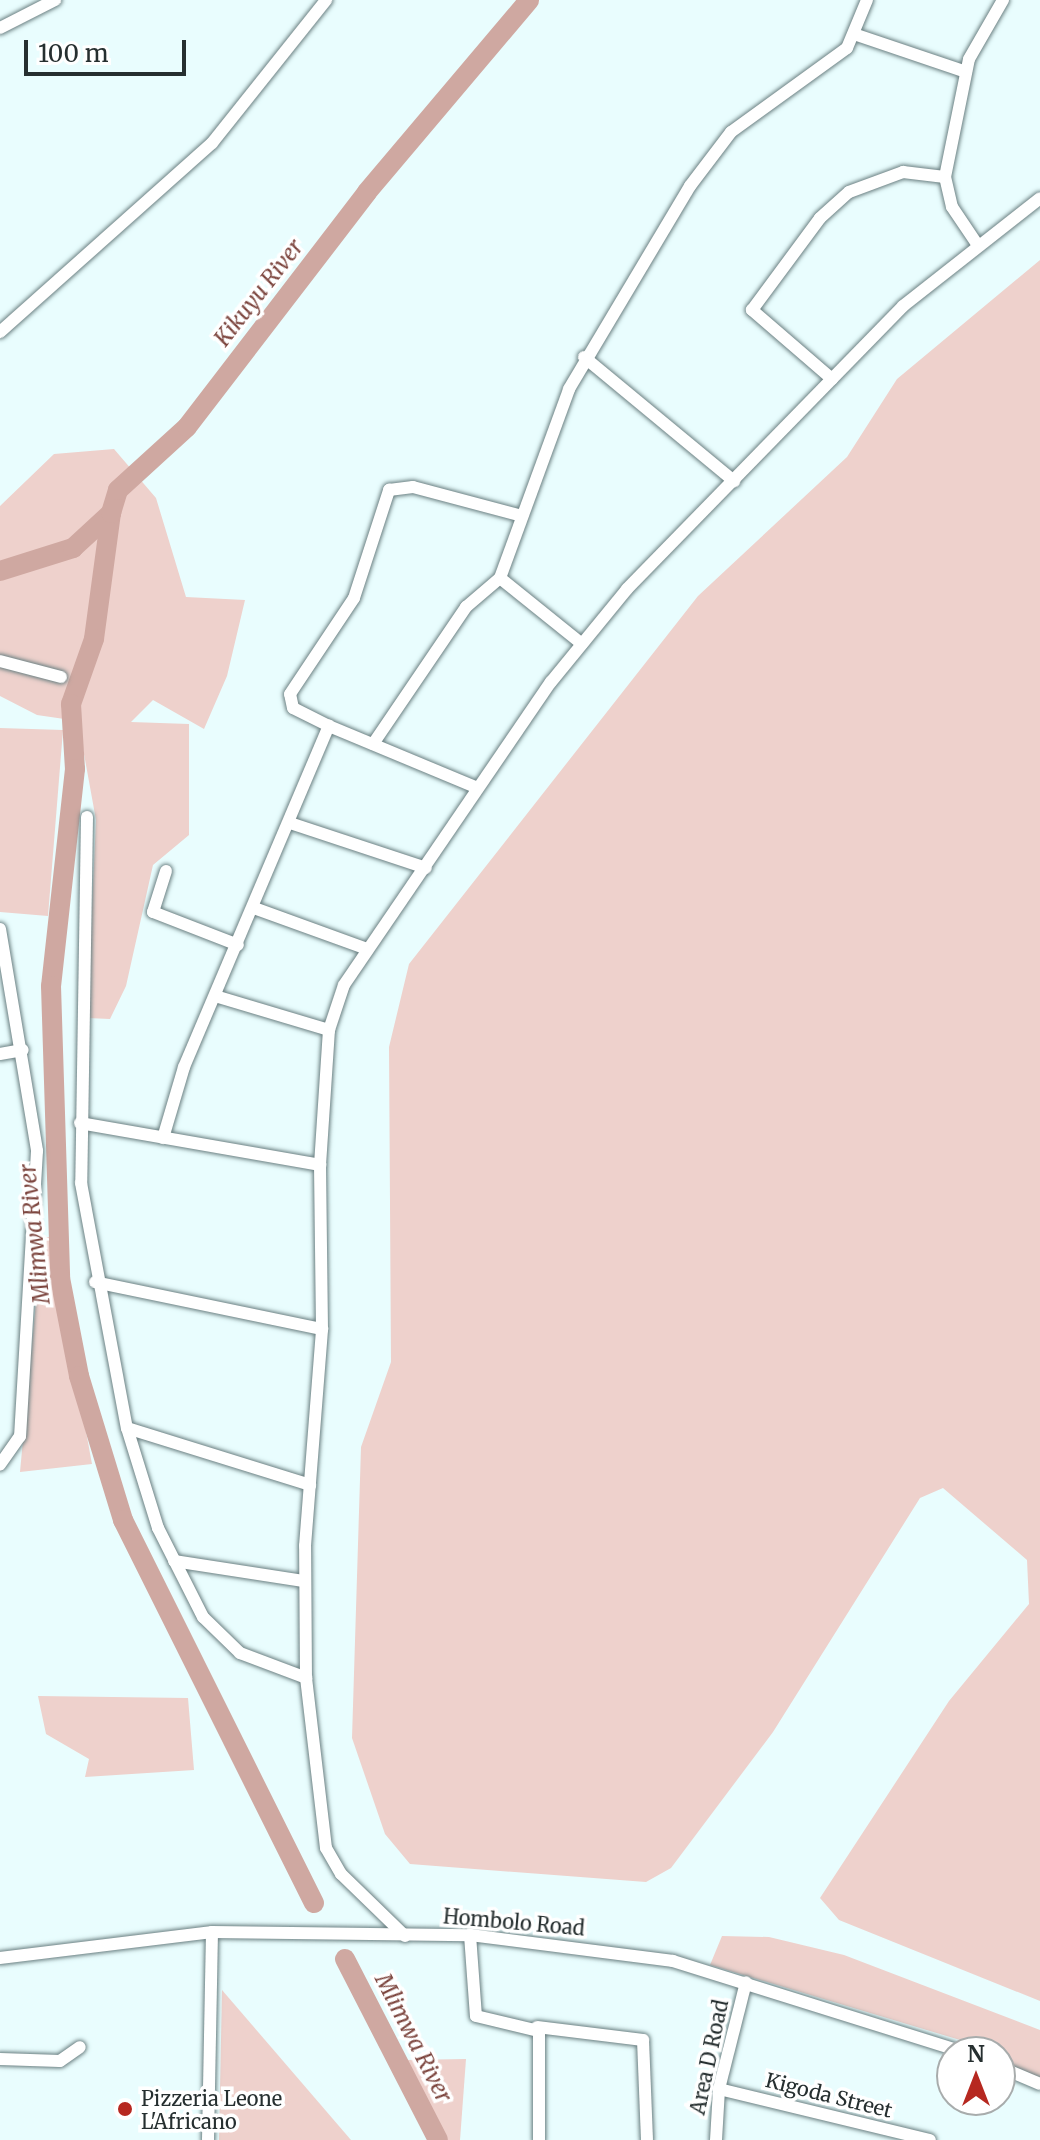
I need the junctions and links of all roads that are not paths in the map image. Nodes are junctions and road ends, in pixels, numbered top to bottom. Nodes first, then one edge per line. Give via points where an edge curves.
1 (55, 0) edge
2 (326, 0) edge
3 (867, 0) edge
4 (1003, 0) edge
5 (0, 28) edge
6 (854, 34) junction
7 (966, 72) junction
8 (945, 177) junction
9 (1040, 198) edge
10 (977, 244) junction
11 (0, 332) edge
12 (584, 357) junction
13 (832, 379) junction
14 (734, 481) junction
15 (522, 516) junction
16 (500, 578) junction
17 (582, 644) junction
18 (0, 661) edge
19 (61, 677) dead end
20 (329, 726) junction
21 (373, 744) junction
22 (478, 788) junction
23 (87, 817) dead end
24 (290, 823) junction
25 (426, 868) junction
26 (166, 871) dead end
27 (254, 908) junction
28 (0, 929) edge
29 (238, 945) junction
30 (367, 949) junction
31 (215, 996) junction
32 (329, 1030) junction
33 (23, 1050) junction
34 (0, 1054) edge
35 (80, 1123) junction
36 (163, 1138) junction
37 (320, 1165) junction
38 (95, 1282) junction
39 (322, 1329) junction
40 (127, 1428) junction
41 (0, 1465) edge
42 (310, 1485) junction
43 (174, 1561) junction
44 (303, 1581) junction
45 (306, 1678) junction
46 (212, 1932) junction
47 (470, 1935) junction
48 (405, 1936) junction
49 (0, 1958) edge
50 (746, 1982) junction
51 (537, 2027) junction
52 (936, 2043) edge
53 (80, 2047) dead end
54 (0, 2059) edge
55 (1016, 2074) edge
56 (1040, 2084) edge
57 (719, 2089) junction
58 (208, 2140) edge
59 (539, 2140) edge
60 (647, 2140) edge
61 (716, 2140) edge
62 (930, 2140) edge

1 - 5 street
2 - 11 street via 212,143
3 - 6 street
4 - 7 street via 979,34
6 - 7 street
6 - 12 street via 828,66 716,147
7 - 8 street
8 - 10 street via 952,207
8 - 13 street via 903,172 849,192 820,218 752,310
9 - 10 street
10 - 13 street
12 - 14 street
12 - 15 street
13 - 14 street
14 - 17 street
15 - 16 street
15 - 20 street via 413,487 389,490 354,598 290,694 293,708
16 - 17 street
16 - 21 street via 466,607
17 - 22 street
18 - 19 street
20 - 21 street
20 - 24 street
21 - 22 street
22 - 25 street
23 - 35 street
24 - 25 street
24 - 27 street
25 - 30 street
26 - 29 street via 153,912
27 - 29 street
27 - 30 street
28 - 33 street
29 - 31 street
30 - 32 street
31 - 32 street
31 - 36 street
32 - 37 street
33 - 34 street
33 - 41 street via 37,1151 37,1224 20,1436
35 - 36 street
35 - 38 street
36 - 37 street
37 - 39 street
38 - 39 street
38 - 40 street
39 - 42 street
40 - 42 street
40 - 43 street
42 - 44 street
43 - 44 street
43 - 45 street via 221,1638 277,1673
44 - 45 street
45 - 48 street via 326,1848 341,1874
46 - 48 street, Hombolo Road
46 - 49 street, Hombolo Road
46 - 58 street
47 - 48 street, Hombolo Road
47 - 50 street, Hombolo Road via 673,1961
47 - 51 street via 476,2016
50 - 52 street, Hombolo Road
50 - 57 street, Area D Road
51 - 59 street
51 - 60 street via 643,2040
53 - 54 street via 60,2061
55 - 56 street
57 - 61 street, Area D Road
57 - 62 street, Kigoda Street

